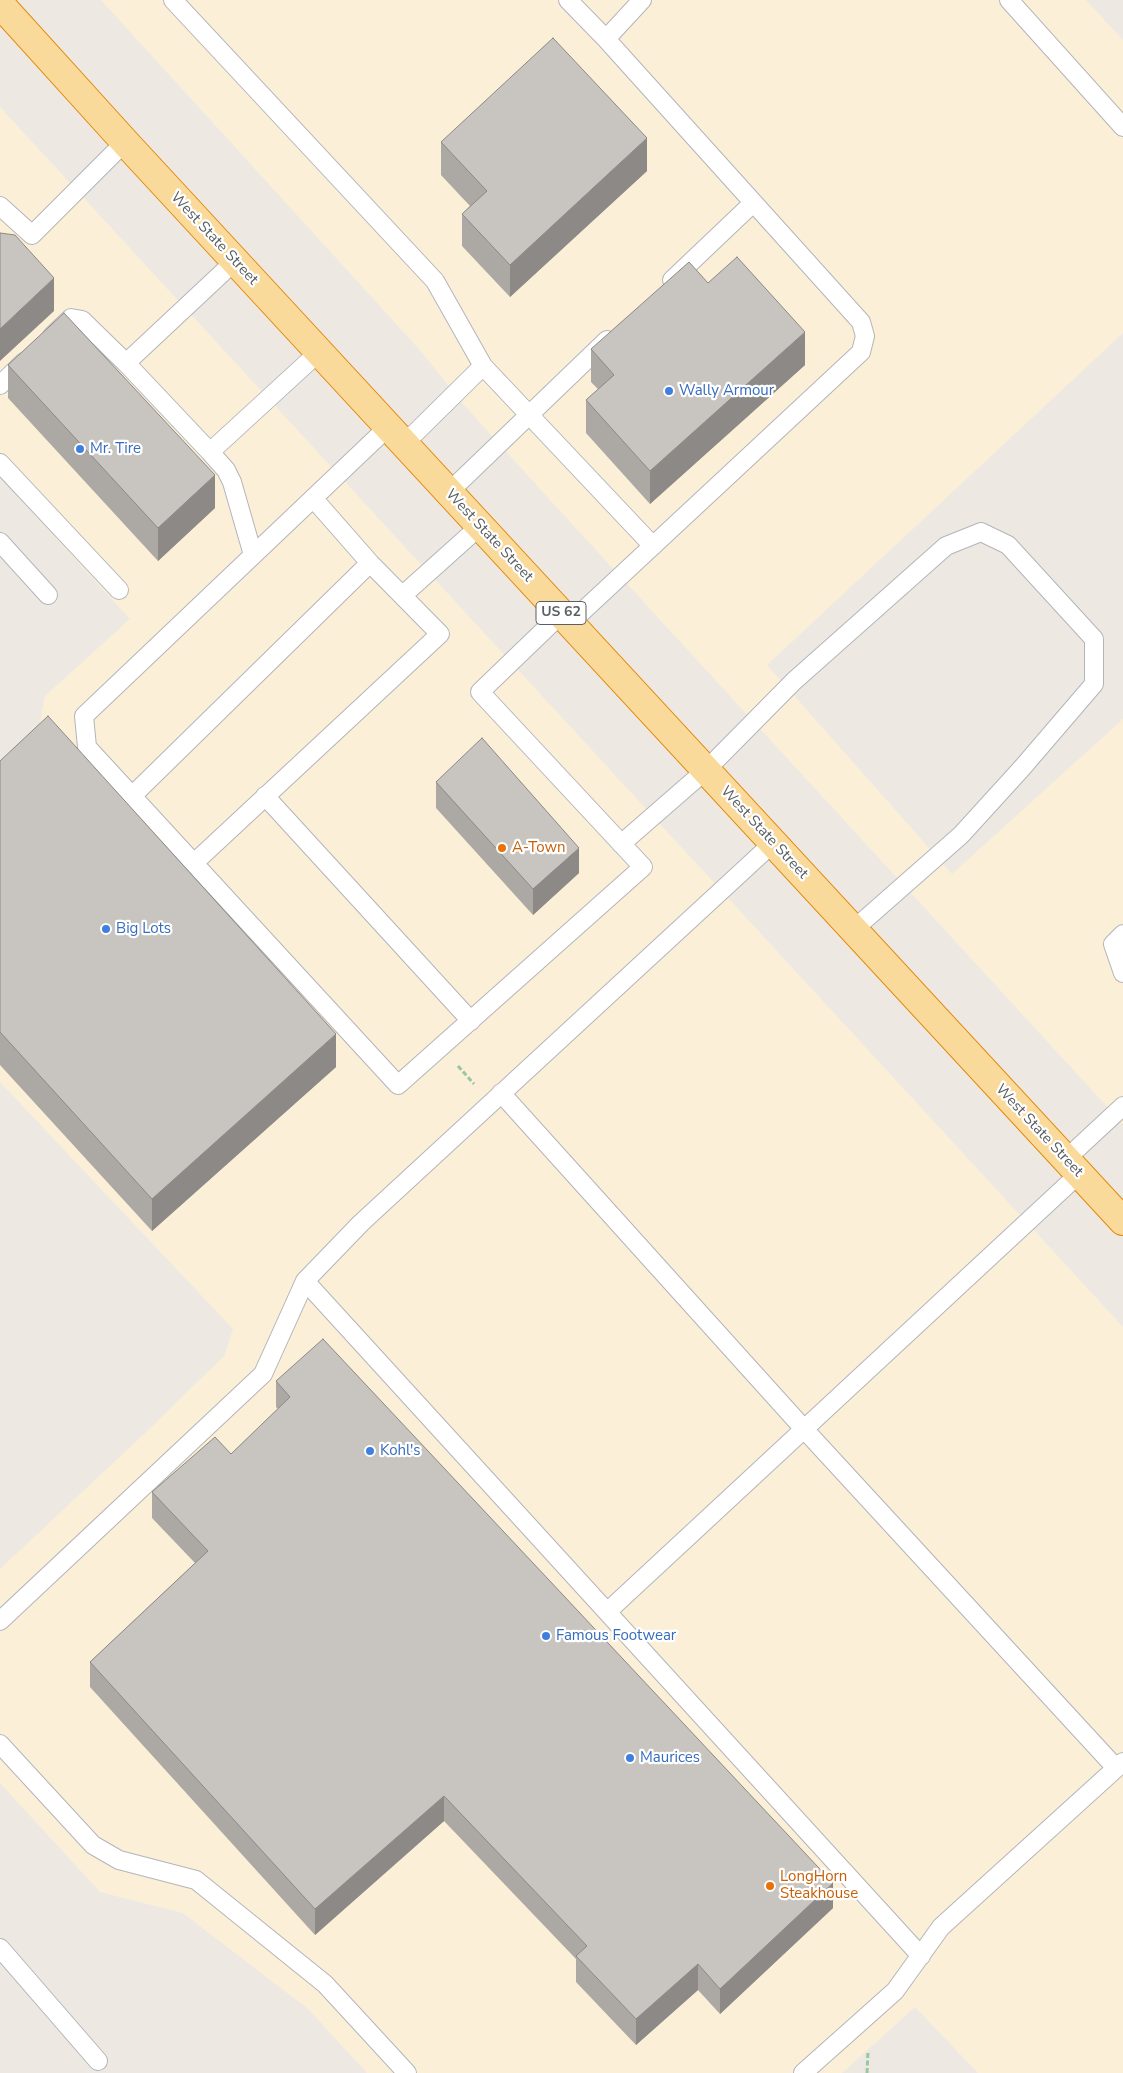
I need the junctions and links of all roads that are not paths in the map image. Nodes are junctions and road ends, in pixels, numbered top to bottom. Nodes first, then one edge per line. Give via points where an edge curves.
1 (173, 0) edge
2 (568, 0) edge
3 (642, 0) edge
4 (1009, 0) edge
5 (0, 4) edge
6 (606, 39) junction
7 (1123, 127) edge
8 (125, 142) junction
9 (753, 203) junction
10 (0, 206) edge
11 (235, 261) junction
12 (658, 292) edge
13 (622, 326) edge
14 (319, 352) junction
15 (126, 363) junction
16 (483, 366) junction
17 (0, 386) edge
18 (528, 414) junction
19 (396, 435) junction
20 (210, 452) junction
21 (0, 463) edge
22 (449, 492) junction
23 (313, 498) junction
24 (480, 526) junction
25 (0, 542) edge
26 (653, 546) junction
27 (253, 555) junction
28 (370, 563) junction
29 (119, 590) dead end
30 (48, 595) dead end
31 (402, 596) junction
32 (566, 619) junction
33 (706, 770) junction
34 (132, 796) junction
35 (265, 796) junction
36 (773, 843) junction
37 (622, 844) junction
38 (194, 863) junction
39 (853, 930) junction
40 (1123, 934) edge
41 (1123, 973) edge
42 (471, 1021) junction
43 (496, 1098) junction
44 (1123, 1106) edge
45 (1073, 1167) junction
46 (1123, 1221) edge
47 (305, 1281) junction
48 (804, 1429) junction
49 (607, 1612) junction
50 (0, 1621) edge
51 (0, 1744) edge
52 (1119, 1765) edge
53 (0, 1948) edge
54 (921, 1956) junction
55 (98, 2061) dead end
56 (407, 2073) edge
57 (803, 2073) edge

1 - 16 lane via 435,281
2 - 6 lane
3 - 6 lane
4 - 7 lane
5 - 8 highway, West State Street / US 62
6 - 9 lane
8 - 10 lane via 32,235
8 - 11 highway, West State Street / US 62
9 - 12 lane
9 - 26 lane via 861,322 865,336 861,352
11 - 14 highway, West State Street / US 62
11 - 15 lane
13 - 18 lane
14 - 19 highway, West State Street / US 62
14 - 20 lane
15 - 17 lane via 82,320 71,318
15 - 20 lane
16 - 18 lane
16 - 19 lane
18 - 22 lane
18 - 26 lane
19 - 22 highway, West State Street / US 62
19 - 23 lane
20 - 27 lane via 232,482
21 - 29 lane
22 - 24 highway, West State Street / US 62
23 - 27 lane
23 - 28 lane
24 - 31 lane
24 - 32 highway, West State Street / US 62
25 - 30 lane
26 - 32 lane
27 - 34 lane via 84,716 86,746
28 - 31 lane
28 - 34 lane
31 - 35 lane via 440,634
32 - 33 highway, West State Street / US 62
32 - 37 lane via 480,692
33 - 36 highway, West State Street / US 62
33 - 37 lane
33 - 39 lane via 794,681 946,546 981,532 1015,552 1094,639 1094,684 962,834
34 - 38 lane
35 - 38 lane
35 - 42 lane
36 - 39 highway, West State Street / US 62
36 - 43 lane
37 - 42 lane via 643,867
38 - 42 lane via 398,1086
39 - 45 highway, West State Street / US 62
40 - 41 lane via 1113,944
43 - 47 lane via 361,1223
43 - 48 lane
44 - 45 lane
45 - 46 highway, West State Street / US 62
45 - 48 lane
47 - 49 lane
47 - 50 lane via 263,1374
48 - 49 lane
48 - 52 lane
49 - 54 lane
51 - 56 lane via 93,1845 119,1860 196,1880 325,1984
52 - 54 lane via 941,1927
53 - 55 lane
54 - 57 lane via 895,1991

